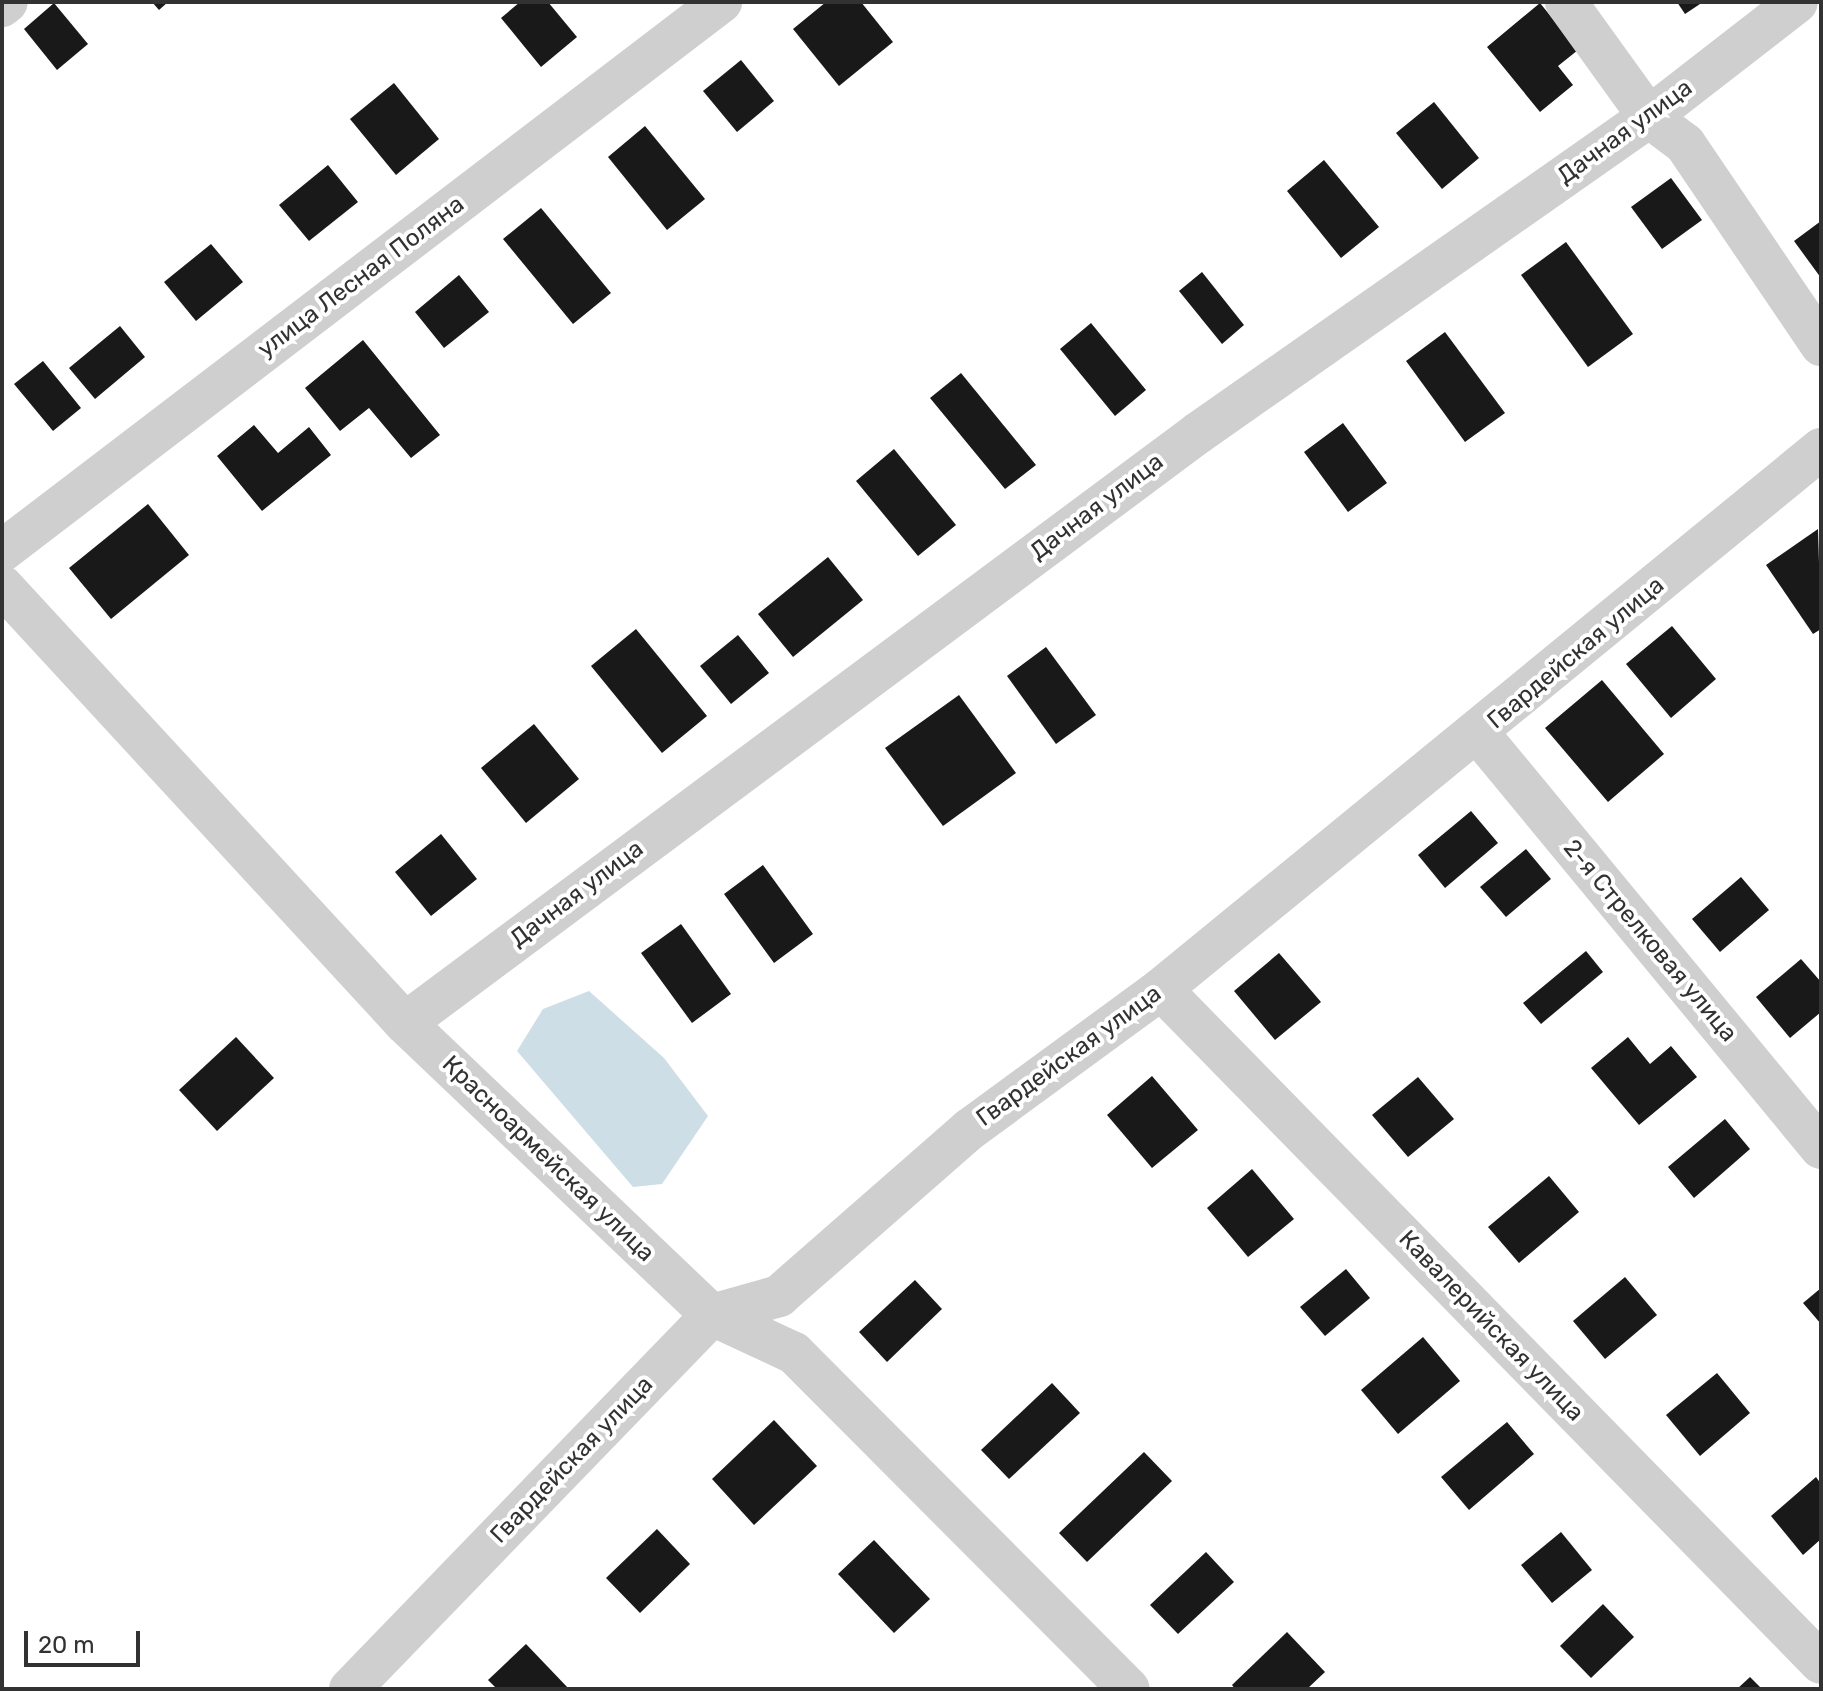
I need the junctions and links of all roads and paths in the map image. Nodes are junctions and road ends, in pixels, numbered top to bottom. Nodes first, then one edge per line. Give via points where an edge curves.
1 (721, 2) edge
2 (1566, 2) edge
3 (1797, 2) edge
4 (1649, 117) junction
5 (1821, 345) edge
6 (1821, 449) edge
7 (2, 551) edge
8 (2, 586) edge
9 (1479, 734) junction
10 (1161, 989) junction
11 (405, 1023) junction
12 (1821, 1148) edge
13 (712, 1315) junction
14 (1821, 1663) edge
15 (350, 1689) edge
16 (1129, 1689) edge

1 - 7 street, улица Лесная Поляна
2 - 4 street
3 - 4 street, Дачная улица
4 - 5 street via 1685,144
4 - 11 street, Дачная улица via 1198,433
6 - 9 street, Гвардейская улица
8 - 11 street, Красноармейская улица
9 - 10 street, Гвардейская улица
9 - 12 street, 2-я Стрелковая улица
10 - 13 street, Гвардейская улица via 970,1129 779,1296
10 - 14 street, Кавалерийская улица
11 - 13 street, Красноармейская улица
13 - 15 street, Гвардейская улица
13 - 16 street, Красноармейская улица via 794,1353

